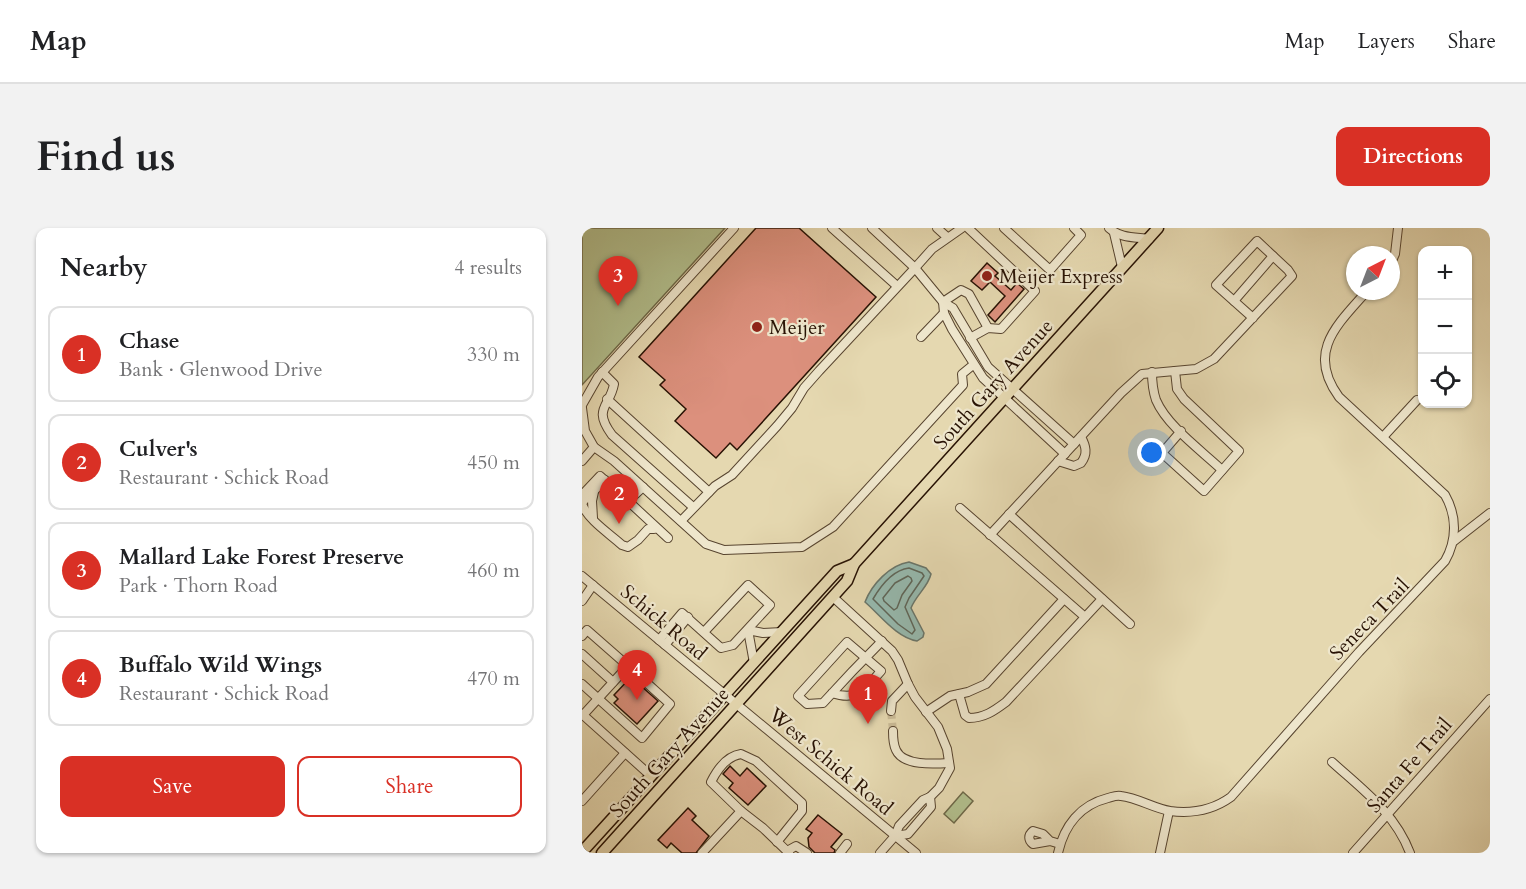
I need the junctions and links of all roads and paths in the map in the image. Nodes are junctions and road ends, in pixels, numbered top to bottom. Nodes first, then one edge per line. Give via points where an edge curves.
1 (734, 228) edge
2 (832, 228) edge
3 (872, 228) edge
4 (937, 228) edge
5 (962, 228) edge
6 (968, 228) edge
7 (1004, 228) edge
8 (1074, 228) edge
9 (1158, 228) edge
10 (1398, 228) edge
11 (1112, 230) edge
12 (947, 237) junction
13 (1149, 239) junction
14 (1396, 246) edge
15 (1273, 256) junction
16 (1122, 267) junction
17 (915, 268) junction
18 (897, 286) junction
19 (1360, 300) edge
20 (1234, 301) junction
21 (942, 302) junction
22 (944, 313) junction
23 (1253, 318) junction
24 (988, 328) junction
25 (921, 337) dead end
26 (970, 338) junction
27 (973, 365) junction
28 (1175, 371) junction
29 (602, 372) junction
30 (1152, 372) junction
31 (1012, 389) junction
32 (608, 399) junction
33 (1003, 399) junction
34 (1418, 400) dead end
35 (582, 407) edge
36 (1181, 431) junction
37 (1081, 436) junction
38 (1383, 437) junction
39 (1074, 444) junction
40 (594, 447) junction
41 (1065, 454) junction
42 (582, 461) edge
43 (1058, 461) junction
44 (1222, 470) junction
45 (602, 478) junction
46 (643, 486) junction
47 (709, 492) junction
48 (582, 495) edge
49 (628, 501) junction
50 (693, 507) junction
51 (960, 508) dead end
52 (1490, 513) edge
53 (1009, 514) junction
54 (582, 515) edge
55 (681, 521) junction
56 (655, 528) junction
57 (990, 535) junction
58 (668, 538) dead end
59 (1454, 541) junction
60 (854, 564) junction
61 (582, 576) edge
62 (593, 585) junction
63 (833, 597) junction
64 (1064, 599) junction
65 (1102, 599) junction
66 (582, 601) edge
67 (1085, 618) junction
68 (1130, 624) dead end
69 (748, 630) junction
70 (704, 632) junction
71 (782, 632) junction
72 (582, 636) edge
73 (882, 641) junction
74 (662, 642) junction
75 (582, 654) edge
76 (866, 657) junction
77 (754, 663) junction
78 (628, 666) junction
79 (613, 682) junction
80 (582, 684) edge
81 (908, 684) junction
82 (832, 693) junction
83 (959, 694) junction
84 (725, 695) junction
85 (598, 699) junction
86 (1490, 699) edge
87 (737, 704) junction
88 (891, 711) tunnel mouth
89 (926, 712) junction
90 (582, 715) edge
91 (892, 731) tunnel mouth
92 (625, 753) junction
93 (1332, 762) dead end
94 (949, 763) junction
95 (651, 776) junction
96 (582, 801) edge
97 (741, 811) junction
98 (1169, 811) junction
99 (1389, 814) junction
100 (895, 836) junction
101 (777, 842) junction
102 (1050, 842) dead end
103 (846, 844) dead end
104 (1059, 849) edge
105 (582, 852) edge
106 (788, 852) edge
107 (1162, 852) edge
108 (602, 853) edge
109 (702, 853) edge
110 (807, 853) edge
111 (840, 853) edge
112 (880, 853) edge
113 (916, 853) edge
114 (1353, 853) edge
115 (1410, 853) edge

1 - 29 street
2 - 18 street
3 - 17 street
4 - 12 street
5 - 12 street
6 - 24 street via 1035,291 1001,329
7 - 8 street via 1050,270 1082,235
9 - 13 main road, South Gary Avenue
10 - 14 street
11 - 13 street via 1123,236
11 - 16 street
12 - 17 street
13 - 16 main road, South Gary Avenue
15 - 20 street
15 - 20 street via 1257,241 1216,285
15 - 23 street via 1292,276
16 - 31 main road, South Gary Avenue
17 - 18 street
17 - 21 street
18 - 47 street via 804,388 786,417 756,450 732,476
19 - 38 street via 1334,329 1324,361 1339,397
20 - 23 street
21 - 22 street
21 - 24 street via 961,290 969,294
21 - 26 street via 953,308
22 - 25 street
22 - 27 street
23 - 28 street via 1214,359 1196,369
24 - 26 street
26 - 31 street via 988,367
27 - 33 street
27 - 55 street via 962,374 963,385 833,527 802,547 724,550 706,544
28 - 30 street
28 - 44 street via 1177,389 1184,399 1239,451
29 - 32 street via 614,384
29 - 35 street
30 - 36 street via 1152,387 1160,407
30 - 37 street via 1142,374 1120,393
31 - 33 main road, South Gary Avenue
31 - 39 street
32 - 47 street
32 - 50 street via 602,417 612,435
33 - 41 street
33 - 60 main road, South Gary Avenue
34 - 38 street
35 - 40 street via 585,431
36 - 44 street
36 - 44 street via 1162,453 1204,491
37 - 39 street
37 - 43 street via 1086,453 1081,463 1074,466
38 - 59 street via 1445,495 1453,512
39 - 41 street
40 - 42 street
40 - 46 street
41 - 43 street
43 - 53 street
45 - 48 street
45 - 49 street
45 - 56 street via 594,492 593,519 628,547 648,529
46 - 49 street
46 - 55 street
47 - 50 street
49 - 56 street
50 - 55 street
51 - 57 street
52 - 59 street
53 - 57 street
53 - 65 street
54 - 56 street via 628,551 634,551
56 - 58 street
57 - 64 street
59 - 98 street, Seneca Trail via 1445,561 1343,669 1231,797 1205,811
60 - 63 main road, South Gary Avenue via 848,581
60 - 71 main road, South Gary Avenue via 837,571
61 - 62 street, Schick Road
62 - 66 street
62 - 74 street, Schick Road
63 - 73 street
63 - 87 main road, South Gary Avenue
64 - 67 street
64 - 83 street via 986,684
65 - 67 street
65 - 68 street
67 - 83 street via 991,713 969,718
69 - 70 street via 733,645 721,648
69 - 70 street via 770,605 748,585
69 - 71 street
69 - 77 street
70 - 74 street via 685,615
71 - 77 main road, South Gary Avenue
72 - 78 street via 587,630
73 - 76 street
73 - 81 street via 898,660
74 - 84 street, Schick Road
75 - 79 street
76 - 82 street
76 - 82 street via 881,671 860,694 844,697
76 - 82 street via 848,642 798,696 807,704 815,704
77 - 84 main road, South Gary Avenue
78 - 79 street
78 - 85 street via 670,704 642,738
79 - 85 street
80 - 85 street
81 - 88 street via 892,701
81 - 89 street
83 - 89 street
84 - 87 street, West Schick Road
84 - 95 main road, South Gary Avenue
85 - 90 street
86 - 99 street, Santa Fe Trail
87 - 100 street, West Schick Road
87 - 108 main road, South Gary Avenue
89 - 94 street via 938,727
90 - 92 street
91 - 94 street via 894,748 900,756 912,762
92 - 95 street
92 - 96 street
93 - 99 street
94 - 100 street via 939,788 899,826
95 - 105 main road, South Gary Avenue
97 - 101 street
97 - 101 street via 711,782 729,758 741,754 756,761 802,803 802,811
97 - 109 street
98 - 104 street, Seneca Trail via 1118,795 1101,799 1074,818
98 - 107 street
99 - 114 street, Santa Fe Trail
99 - 115 street
100 - 112 street
100 - 113 street, West Schick Road
101 - 106 street
102 - 104 street
103 - 111 street
106 - 110 street via 796,846

